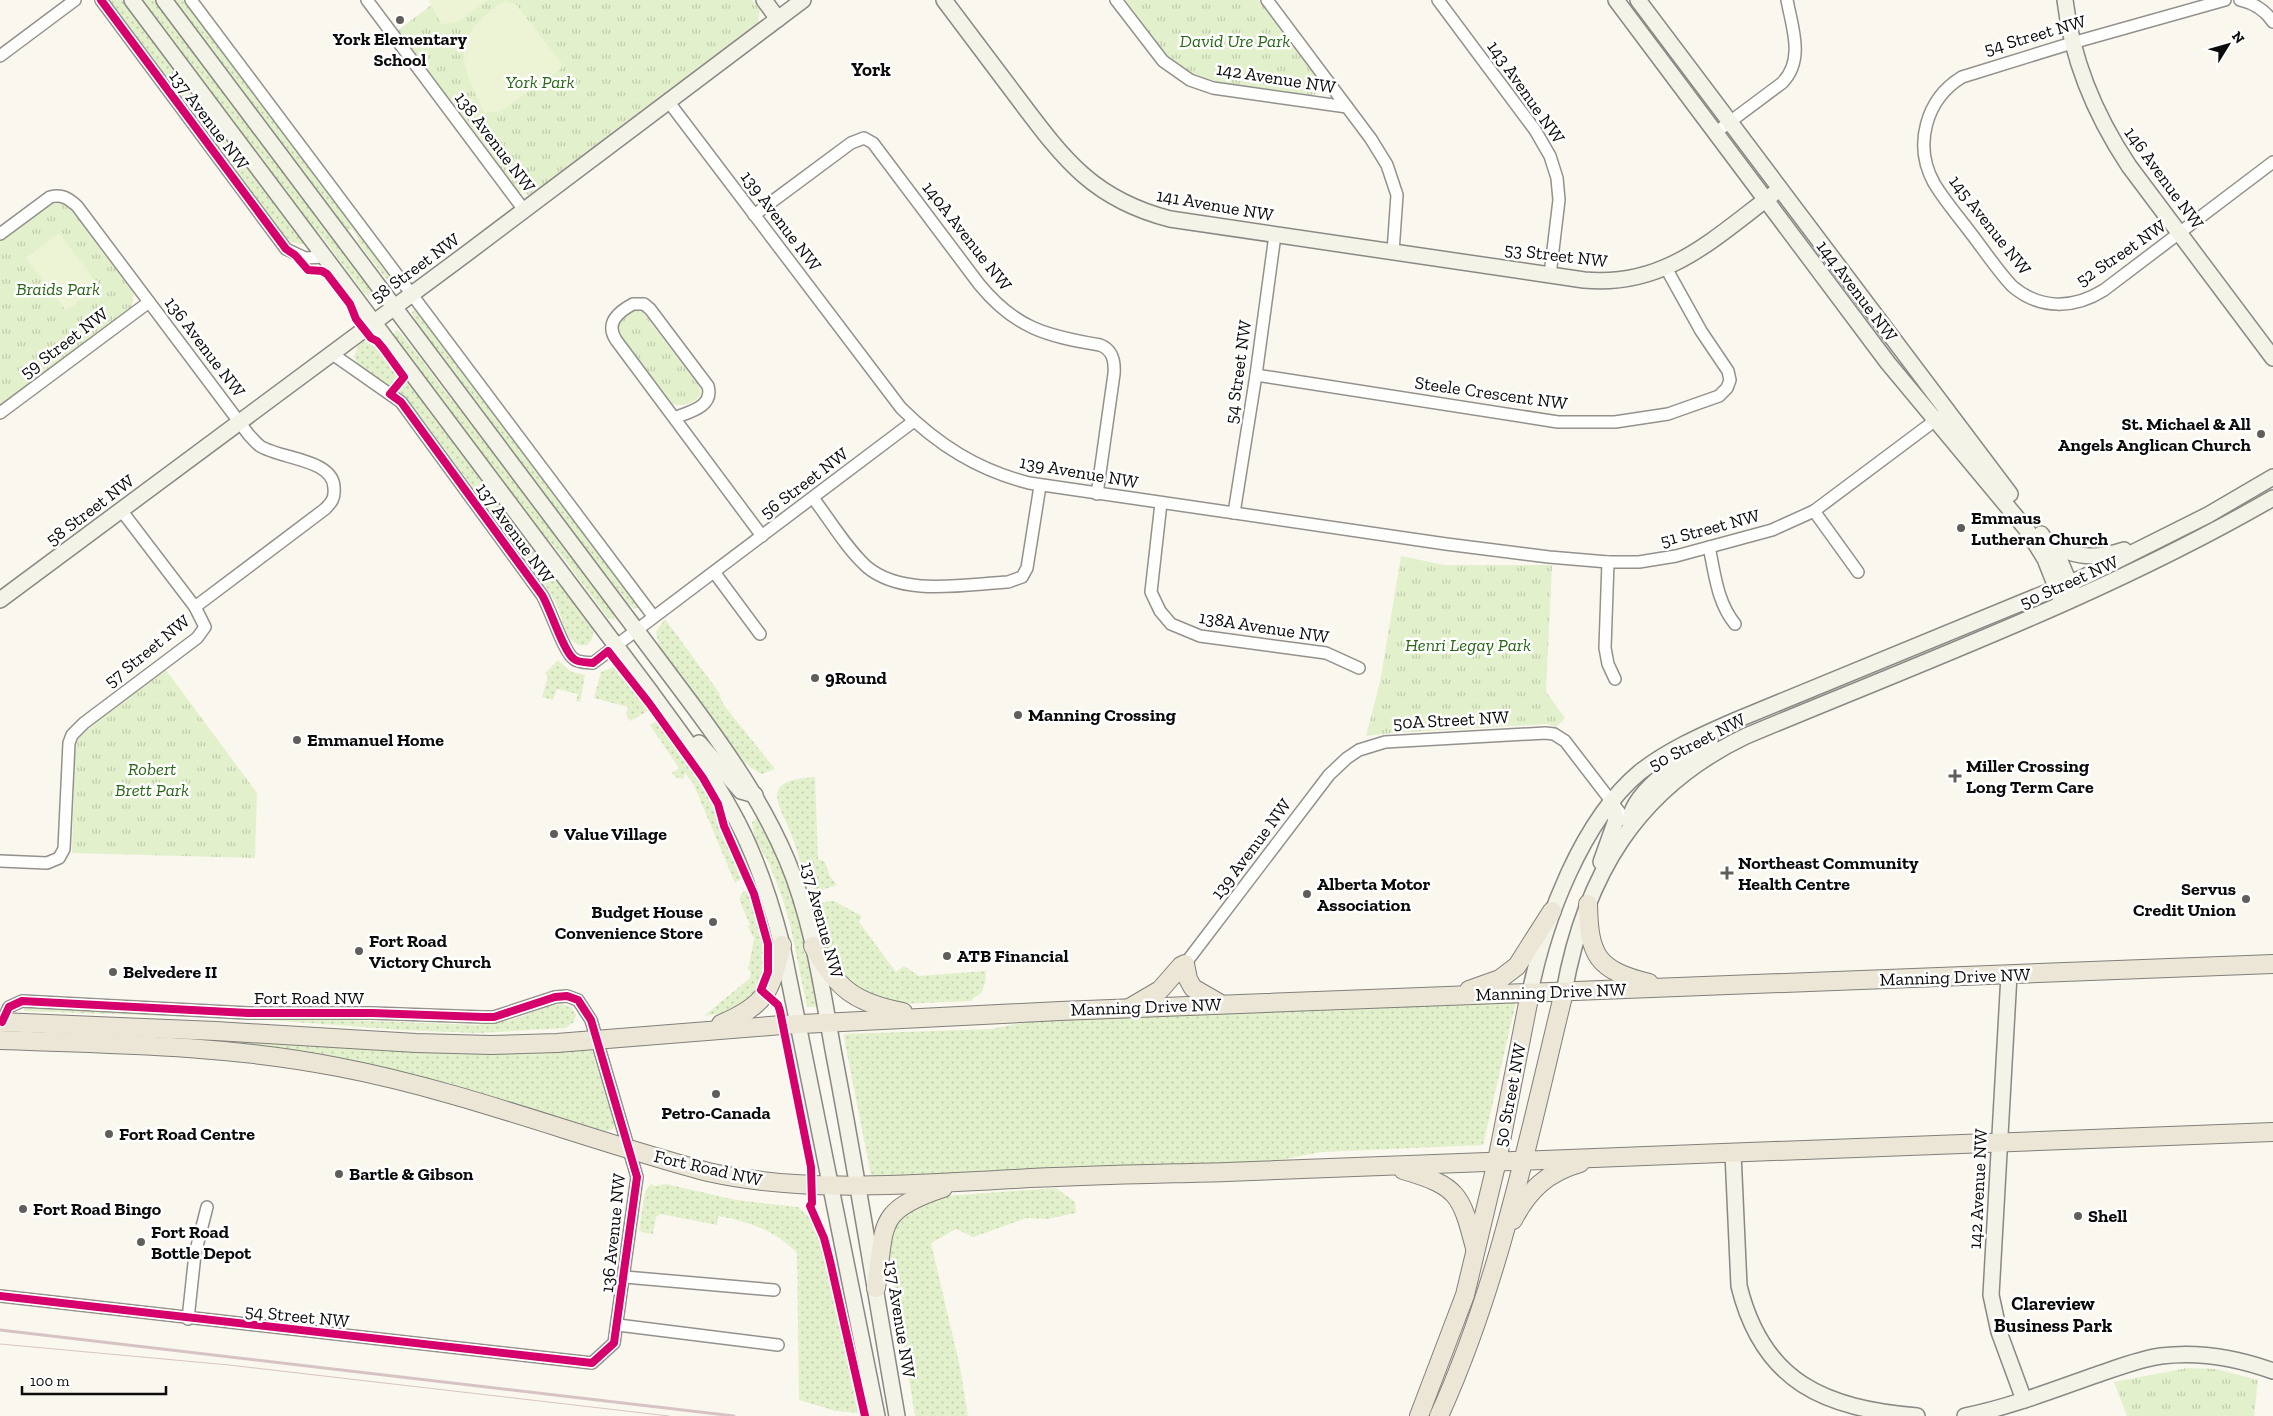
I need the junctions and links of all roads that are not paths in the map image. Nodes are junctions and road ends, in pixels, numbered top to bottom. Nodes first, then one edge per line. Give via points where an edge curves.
1 (75, 0) edge
2 (102, 0) edge
3 (132, 0) edge
4 (164, 0) edge
5 (191, 0) edge
6 (367, 0) edge
7 (764, 0) edge
8 (803, 0) edge
9 (944, 0) edge
10 (1116, 0) edge
11 (1267, 0) edge
12 (1438, 0) edge
13 (1616, 0) edge
14 (1638, 0) edge
15 (1787, 0) edge
16 (2065, 0) edge
17 (2224, 0) edge
18 (2240, 0) edge
19 (778, 19) junction
20 (2273, 22) edge
21 (2072, 42) junction
22 (0, 56) edge
23 (668, 101) junction
24 (1347, 108) junction
25 (1930, 114) joint
26 (1730, 122) junction
27 (1716, 133) junction
28 (2273, 162) edge
29 (1780, 189) junction
30 (1765, 200) junction
31 (524, 210) junction
32 (754, 216) junction
33 (2180, 233) junction
34 (0, 234) edge
35 (1275, 236) junction
36 (1393, 252) junction
37 (323, 256) junction
38 (1666, 268) junction
39 (1550, 275) junction
40 (411, 294) junction
41 (149, 302) junction
42 (2055, 305) joint
43 (394, 306) junction
44 (372, 322) junction
45 (331, 353) junction
46 (2273, 358) edge
47 (1256, 376) junction
48 (0, 413) edge
49 (1941, 416) junction
50 (674, 418) junction
51 (914, 421) junction
52 (238, 422) junction
53 (2273, 477) edge
54 (1040, 486) junction
55 (1097, 494) junction
56 (334, 496) joint
57 (813, 498) junction
58 (2273, 498) edge
59 (1161, 503) junction
60 (121, 510) junction
61 (1814, 511) junction
62 (1234, 514) junction
63 (2039, 532) junction
64 (762, 536) junction
65 (2162, 539) junction
66 (1446, 544) joint
67 (1709, 547) junction
68 (1608, 562) junction
69 (714, 572) junction
70 (1858, 572) dead end
71 (2063, 586) junction
72 (0, 600) edge
73 (2070, 602) junction
74 (195, 607) junction
75 (653, 616) junction
76 (1735, 624) dead end
77 (636, 630) junction
78 (760, 634) dead end
79 (616, 645) junction
80 (1359, 668) dead end
81 (1615, 679) dead end
82 (650, 691) junction
83 (1734, 721) junction
84 (1347, 758) joint
85 (755, 795) junction
86 (1612, 802) junction
87 (732, 812) junction
88 (1631, 827) junction
89 (0, 861) edge
90 (1590, 901) junction
91 (1552, 911) junction
92 (782, 945) junction
93 (813, 946) junction
94 (2273, 960) edge
95 (1186, 964) junction
96 (2273, 964) edge
97 (2254, 965) junction
98 (2010, 974) junction
99 (1668, 988) junction
100 (1564, 992) junction
101 (1530, 993) junction
102 (1452, 996) junction
103 (1223, 1004) junction
104 (1128, 1008) junction
105 (933, 1017) junction
106 (1, 1022) edge
107 (828, 1022) junction
108 (800, 1024) junction
109 (709, 1029) junction
110 (216, 1030) junction
111 (0, 1040) edge
112 (598, 1040) junction
113 (215, 1050) junction
114 (2273, 1132) edge
115 (2000, 1143) junction
116 (630, 1149) junction
117 (1733, 1153) junction
118 (1604, 1157) junction
119 (1523, 1160) junction
120 (1497, 1161) junction
121 (1389, 1166) junction
122 (959, 1182) junction
123 (830, 1184) junction
124 (859, 1184) junction
125 (208, 1207) dead end
126 (1502, 1240) junction
127 (1476, 1250) junction
128 (625, 1277) junction
129 (876, 1288) junction
130 (774, 1290) dead end
131 (0, 1296) edge
132 (188, 1319) junction
133 (618, 1325) junction
134 (778, 1345) dead end
135 (592, 1363) joint
136 (2273, 1371) edge
137 (2024, 1400) junction
138 (877, 1416) edge
139 (897, 1416) edge
140 (1419, 1416) edge
141 (1439, 1416) edge
142 (1917, 1416) edge
143 (1965, 1416) edge

1 - 22 street
2 - 37 street, 137 Avenue NW via 286,249 305,258
3 - 37 main road, 137 Avenue NW
4 - 43 main road, 137 Avenue NW
5 - 40 street
6 - 31 street, 138 Avenue NW
7 - 19 main road
8 - 19 main road, 58 Street NW
9 - 35 main road, 141 Avenue NW via 1062,156 1098,188 1156,216
10 - 24 street, 142 Avenue NW via 1163,61 1190,80 1213,88
11 - 24 street
12 - 39 street, 143 Avenue NW via 1535,130 1550,156 1559,200
13 - 27 main road, 144 Avenue NW
14 - 26 main road, 144 Avenue NW
15 - 26 street via 1796,51 1792,68 1786,79
16 - 21 main road, 146 Avenue NW
17 - 21 street, 54 Street NW
18 - 20 street via 2256,6
19 - 23 main road, 58 Street NW
21 - 25 street, 54 Street NW via 1962,77 1943,92
21 - 33 main road, 146 Avenue NW via 2089,94 2109,136
23 - 31 main road, 58 Street NW
23 - 32 street, 139 Avenue NW
24 - 36 street via 1380,152 1395,185 1397,215
25 - 42 street, 145 Avenue NW via 1924,136 1924,154 1939,190 2012,286 2027,298
26 - 27 street
26 - 29 main road, 144 Avenue NW
27 - 30 main road, 144 Avenue NW
28 - 33 street, 52 Street NW
29 - 30 main road, 53 Street NW
29 - 49 main road, 144 Avenue NW
30 - 38 main road, 53 Street NW via 1693,253
30 - 49 main road, 144 Avenue NW via 1882,355
31 - 40 main road, 58 Street NW
32 - 51 street, 139 Avenue NW via 885,389
32 - 55 street, 140A Avenue NW via 851,143 864,138 876,146 997,304 1038,331 1104,346 1112,355 1114,374
33 - 42 street, 52 Street NW via 2097,294 2072,304
33 - 46 main road, 146 Avenue NW
34 - 41 street, 136 Avenue NW via 50,197 69,198
35 - 36 main road, 141 Avenue NW
35 - 47 street, 54 Street NW
36 - 39 main road, 53 Street NW
37 - 44 main road, 137 Avenue NW
38 - 39 main road, 53 Street NW via 1636,278 1610,281
38 - 47 street, Steele Crescent NW via 1701,332 1728,371 1730,380 1719,396 1668,414 1614,422 1558,422
40 - 43 main road, 58 Street NW
40 - 75 street
41 - 48 street, 59 Street NW
41 - 52 street, 136 Avenue NW
43 - 44 main road, 58 Street NW
43 - 77 main road, 137 Avenue NW
44 - 45 main road, 58 Street NW
44 - 79 main road, 137 Avenue NW
45 - 52 main road, 58 Street NW
45 - 79 street, 137 Avenue NW via 401,402 542,595 566,652 574,660 593,663
47 - 62 street, 54 Street NW
49 - 61 street, 51 Street NW
49 - 63 main road, 144 Avenue NW
49 - 71 main road, 144 Avenue NW via 2027,530
50 - 50 street via 613,335 613,320 633,304 644,304 650,309 708,386 709,396 704,405
50 - 64 street
51 - 54 street, 139 Avenue NW via 946,448 977,465
51 - 57 street, 56 Street NW
52 - 56 street, 136 Avenue NW via 261,446 322,468 331,476
52 - 60 main road, 58 Street NW
53 - 65 main road, 50 Street NW
54 - 55 street, 139 Avenue NW
54 - 57 street via 1028,563 1022,577 1008,582 924,586 892,581 874,572 861,560
55 - 59 street, 139 Avenue NW
56 - 74 street, 57 Street NW via 325,509
57 - 64 street, 56 Street NW
58 - 73 main road, 50 Street NW via 2192,544
59 - 62 street, 139 Avenue NW
59 - 80 street, 138A Avenue NW via 1151,592 1166,619 1178,628 1200,636 1326,653
60 - 72 main road, 58 Street NW
60 - 74 street
61 - 67 street, 51 Street NW via 1772,530
61 - 70 street
62 - 66 street, 139 Avenue NW
63 - 65 main road via 2060,549 2080,556 2111,554
63 - 71 main road, 144 Avenue NW via 2060,561
64 - 69 street, 56 Street NW
65 - 71 main road, 50 Street NW
66 - 68 street, 51 Street NW
67 - 68 street, 51 Street NW via 1655,560
67 - 76 street via 1721,601
68 - 81 street via 1605,648
69 - 75 street, 56 Street NW
69 - 78 street
71 - 73 main road, 144 Avenue NW
71 - 83 main road, 50 Street NW
73 - 88 main road, 50 Street NW via 1716,751 1668,785
74 - 89 street, 57 Street NW via 206,627 204,632 72,735 64,849 59,858 48,863
75 - 77 street, 56 Street NW
77 - 79 street, 56 Street NW
77 - 85 main road, 137 Avenue NW
79 - 82 main road, 137 Avenue NW
82 - 85 main road via 741,791
82 - 87 main road, 137 Avenue NW via 706,768
83 - 86 main road, 50 Street NW via 1650,765 1631,780
83 - 88 main road via 1724,732 1659,778 1632,807
84 - 86 street, 50A Street NW via 1367,746 1395,740 1545,733 1560,737 1568,744
84 - 95 street, 139 Avenue NW via 1330,775
85 - 87 main road
85 - 93 main road, 137 Avenue NW via 788,862
86 - 88 street
86 - 90 main road via 1616,820
86 - 91 main road, 50 Street NW via 1576,859
87 - 92 main road, 137 Avenue NW via 763,878
88 - 90 main road, 50 Street NW via 1607,864
90 - 99 main road via 1590,941 1602,962 1621,976
90 - 100 main road, 50 Street NW
91 - 101 main road, 50 Street NW
91 - 102 main road via 1517,966 1500,979
92 - 108 main road, 137 Avenue NW
92 - 109 main road via 766,994 743,1014
93 - 105 main road via 826,971 836,982 866,1003
93 - 107 main road, 137 Avenue NW
94 - 97 main road
95 - 103 main road via 1188,979 1196,992
95 - 104 main road via 1160,990
96 - 97 main road, Manning Drive NW
97 - 98 main road, Manning Drive NW
98 - 99 main road, Manning Drive NW
98 - 115 main road, 142 Avenue NW
99 - 100 main road, Manning Drive NW
100 - 101 main road, Manning Drive NW
100 - 119 main road, 50 Street NW
101 - 102 main road, Manning Drive NW
101 - 120 main road, 50 Street NW
102 - 103 main road, Manning Drive NW
103 - 104 main road, Manning Drive NW
104 - 105 main road, Manning Drive NW
105 - 107 main road, Manning Drive NW
106 - 110 main road, Fort Road NW
106 - 112 street, Fort Road NW via 9,1007 22,1001 248,1012 494,1017 567,996 578,1000 585,1009
107 - 108 main road, Fort Road NW
107 - 124 main road, 137 Avenue NW
108 - 109 main road, Fort Road NW
108 - 123 main road, 137 Avenue NW
109 - 112 main road, Fort Road NW
110 - 112 main road, Fort Road NW via 444,1044
110 - 113 main road
111 - 113 main road, Fort Road NW
112 - 116 street, 136 Avenue NW
113 - 116 main road, Fort Road NW via 298,1060 408,1082
114 - 115 main road
115 - 117 main road
115 - 137 main road, 142 Avenue NW via 1991,1295 1999,1332
116 - 123 main road, Fort Road NW via 735,1178
116 - 128 street, 136 Avenue NW via 637,1177
117 - 118 main road
117 - 142 main road via 1739,1286 1744,1307 1770,1356 1826,1399 1865,1410
118 - 119 main road
118 - 126 main road via 1565,1167 1540,1182 1520,1206
119 - 120 main road
119 - 126 main road, 50 Street NW
120 - 121 main road
120 - 127 main road, 50 Street NW
121 - 122 main road
121 - 127 main road via 1437,1181 1455,1193 1466,1212
122 - 124 main road
122 - 129 main road via 916,1197 894,1212 882,1237
123 - 124 main road
123 - 138 main road, 137 Avenue NW
124 - 129 main road, 137 Avenue NW
125 - 132 street via 195,1254
126 - 141 main road, 50 Street NW via 1485,1300
127 - 140 main road, 50 Street NW via 1465,1295
128 - 130 street
128 - 133 street, 136 Avenue NW
129 - 139 main road, 137 Avenue NW
131 - 132 street, 54 Street NW
132 - 135 street, 54 Street NW
133 - 134 street
133 - 135 street, 136 Avenue NW via 614,1343
136 - 137 main road via 2216,1356 2159,1356
137 - 143 main road

